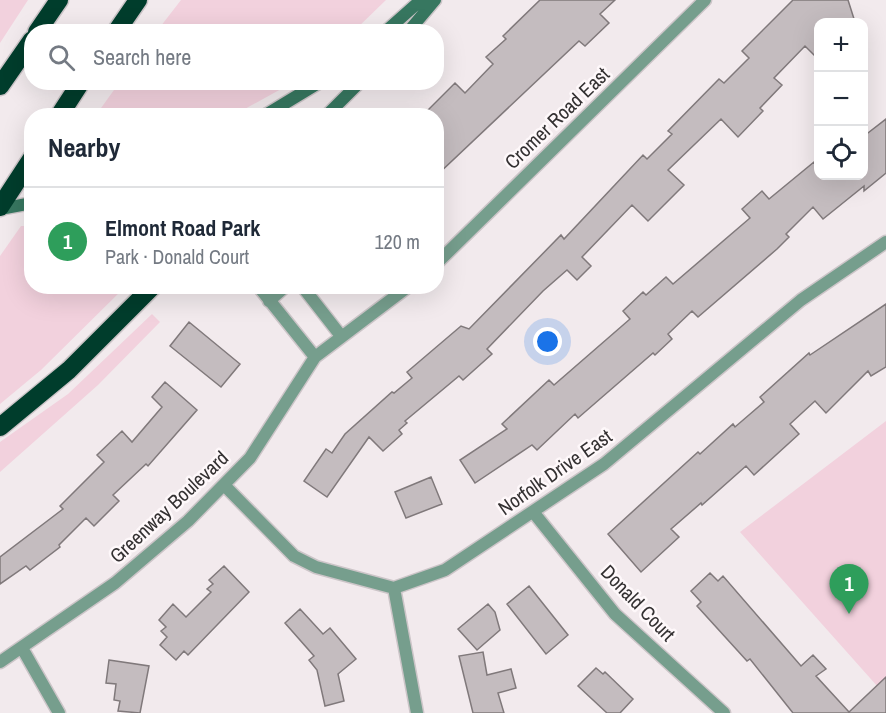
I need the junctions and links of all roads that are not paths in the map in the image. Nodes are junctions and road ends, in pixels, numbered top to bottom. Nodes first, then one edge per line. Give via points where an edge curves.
1 (59, 0) edge
2 (138, 0) edge
3 (421, 0) edge
4 (435, 0) edge
5 (705, 0) edge
6 (42, 24) edge
7 (122, 24) edge
8 (394, 24) edge
9 (415, 24) edge
10 (24, 52) edge
11 (0, 86) edge
12 (76, 90) edge
13 (307, 90) edge
14 (352, 90) edge
15 (64, 108) edge
16 (277, 108) edge
17 (334, 108) edge
18 (24, 170) edge
19 (24, 204) edge
20 (0, 208) edge
21 (886, 242) edge
22 (444, 256) edge
23 (145, 294) edge
24 (264, 294) edge
25 (277, 294) edge
26 (308, 294) edge
27 (398, 294) edge
28 (269, 301) junction
29 (341, 336) junction
30 (315, 357) junction
31 (0, 427) edge
32 (225, 486) junction
33 (534, 513) junction
34 (394, 588) junction
35 (22, 648) junction
36 (0, 662) edge
37 (59, 713) edge
38 (417, 713) edge
39 (724, 713) edge

1 - 6 highway
2 - 7 highway
3 - 8 main road
4 - 9 main road
5 - 22 street, Cromer Road East
10 - 11 highway
12 - 15 highway
13 - 16 main road
14 - 17 main road
18 - 20 highway
19 - 20 main road
21 - 33 street, Norfolk Drive East via 801,300 603,464
23 - 31 highway via 69,370
24 - 28 street
25 - 28 street
26 - 29 street
27 - 29 street
28 - 30 street
29 - 30 street
30 - 32 street, Greenway Boulevard via 250,458
32 - 34 street via 294,556 316,567
32 - 35 street, Greenway Boulevard via 134,568
33 - 34 street, Norfolk Drive East via 445,570
33 - 39 street, Donald Court via 615,614
34 - 38 street
35 - 36 street, Greenway Boulevard
35 - 37 street

